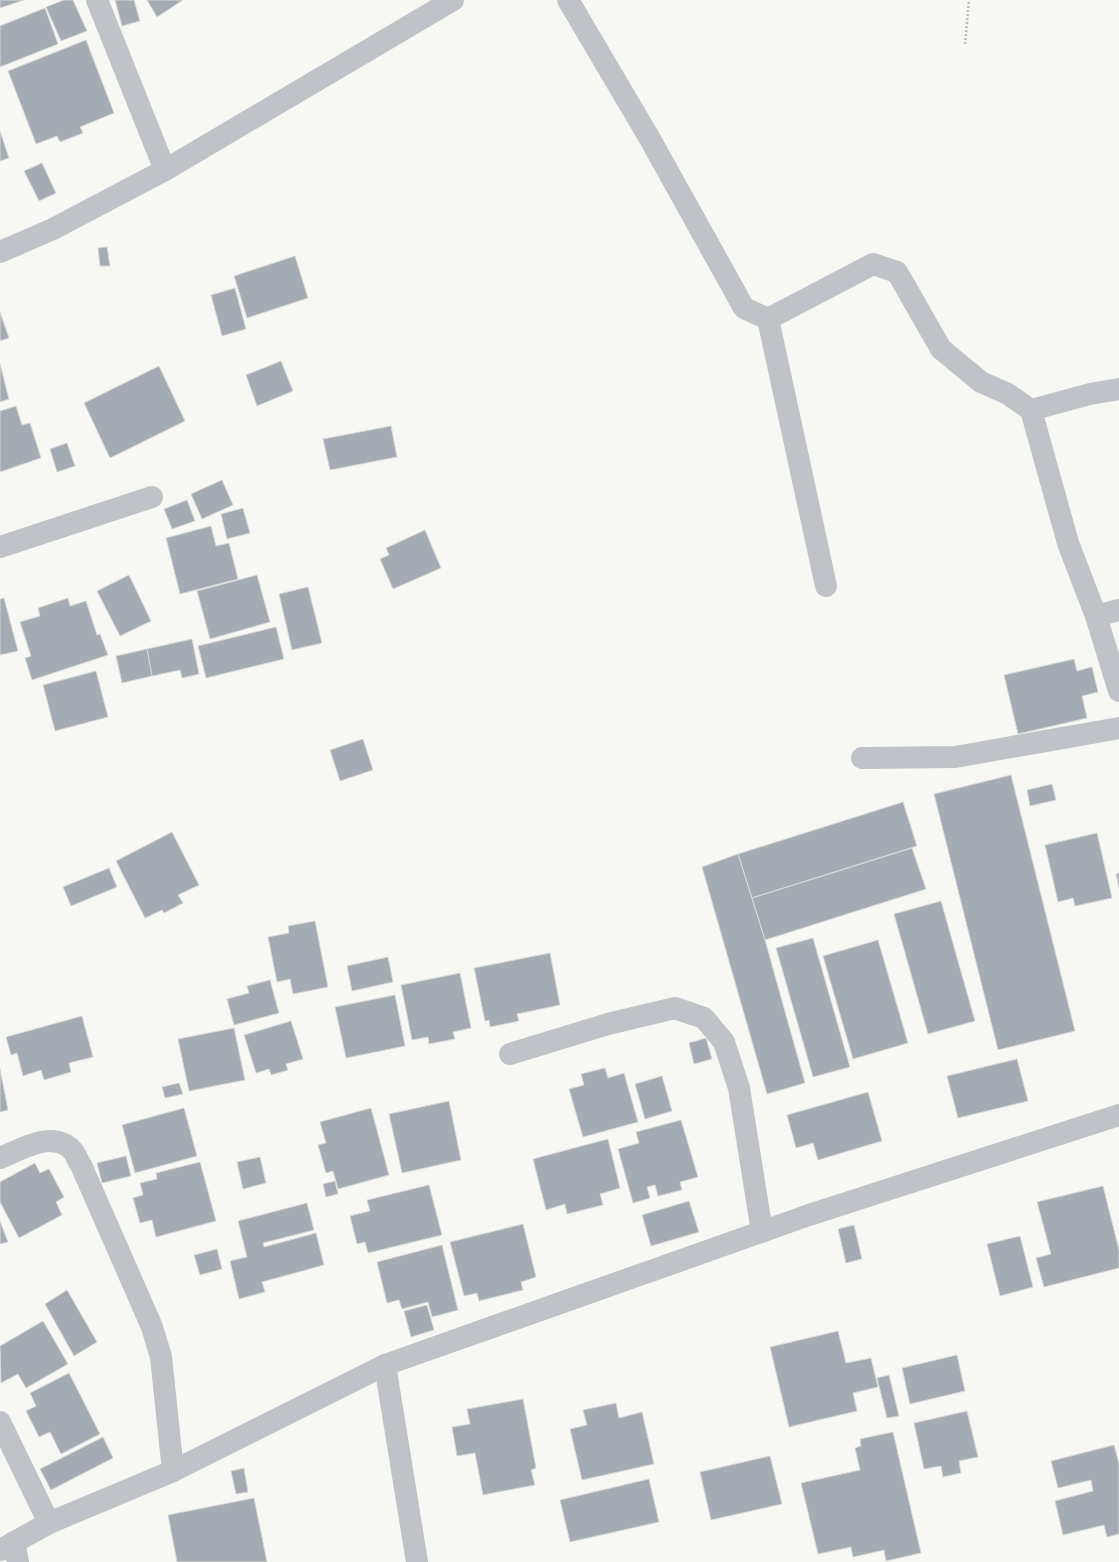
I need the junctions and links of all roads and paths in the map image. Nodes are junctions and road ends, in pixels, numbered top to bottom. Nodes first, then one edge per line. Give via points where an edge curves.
1 (97, 0) edge
2 (452, 0) edge
3 (568, 0) edge
4 (969, 0) edge
5 (965, 44) dead end
6 (165, 170) junction
7 (0, 252) edge
8 (768, 319) junction
9 (1119, 389) edge
10 (1031, 410) junction
11 (152, 497) dead end
12 (0, 547) edge
13 (826, 586) dead end
14 (1119, 610) edge
15 (1096, 616) junction
16 (1119, 691) edge
17 (1119, 728) edge
18 (862, 758) dead end
19 (510, 1054) dead end
20 (1119, 1115) edge
21 (0, 1158) edge
22 (762, 1232) junction
23 (385, 1365) junction
24 (0, 1422) edge
25 (173, 1471) junction
26 (49, 1523) junction
27 (11, 1551) edge
28 (417, 1562) edge

1 - 6 street
2 - 6 street
3 - 8 street via 650,139 744,308
4 - 5 path
6 - 7 street via 53,229
8 - 10 street via 873,264 883,266 897,272 941,349 981,382 1008,394
8 - 13 street
9 - 10 street
10 - 15 street via 1068,543
11 - 12 street
14 - 15 street
15 - 16 street
17 - 18 street via 955,757
19 - 22 street via 638,1016 675,1008 704,1018 724,1042 739,1088
20 - 22 street
21 - 25 street via 43,1141 61,1142 73,1152 81,1165 152,1327 161,1357
22 - 23 street
23 - 25 street
23 - 28 street
24 - 26 street
25 - 26 street
26 - 27 street

